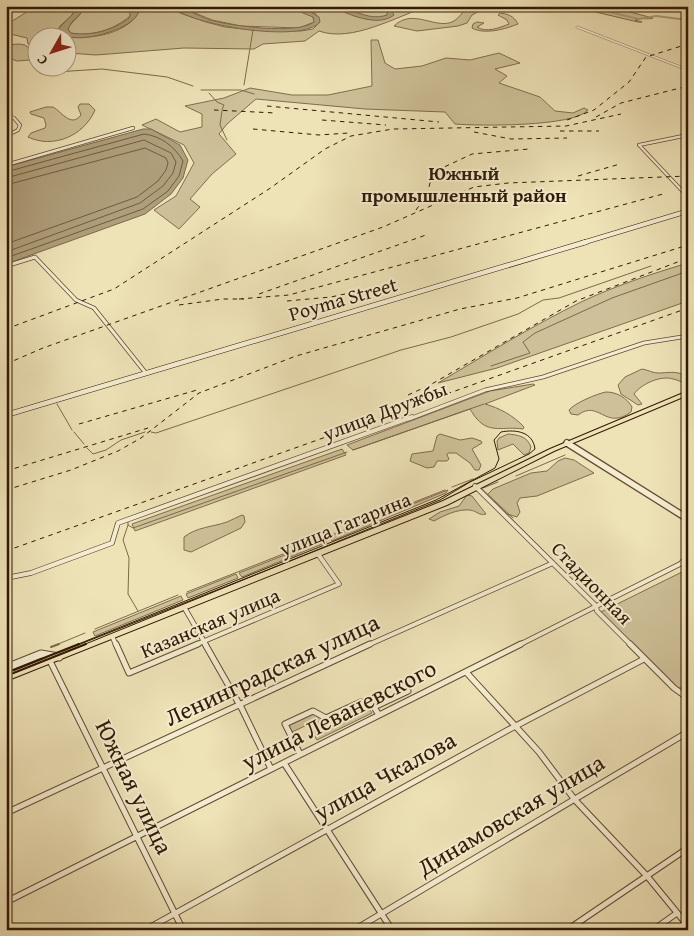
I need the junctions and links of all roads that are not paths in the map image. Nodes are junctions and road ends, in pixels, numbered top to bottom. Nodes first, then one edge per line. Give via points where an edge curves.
1 (577, 27) dead end
2 (688, 70) edge
3 (6, 115) edge
4 (132, 128) dead end
5 (688, 134) edge
6 (6, 136) edge
7 (6, 165) edge
8 (688, 197) edge
9 (688, 211) edge
10 (6, 266) edge
11 (688, 336) edge
12 (145, 372) junction
13 (688, 393) edge
14 (6, 415) edge
15 (567, 443) junction
16 (475, 486) junction
17 (688, 520) edge
18 (112, 543) joint
19 (318, 554) junction
20 (688, 560) edge
21 (682, 562) junction
22 (553, 563) junction
23 (688, 568) edge
24 (6, 578) edge
25 (596, 606) junction
26 (184, 607) junction
27 (112, 636) junction
28 (204, 642) junction
29 (59, 657) junction
30 (644, 659) junction
31 (50, 661) junction
32 (6, 668) edge
33 (466, 672) junction
34 (8, 677) edge
35 (408, 691) dead end
36 (688, 698) edge
37 (239, 704) junction
38 (374, 707) junction
39 (378, 715) junction
40 (515, 726) junction
41 (688, 732) edge
42 (300, 754) junction
43 (284, 763) junction
44 (104, 768) junction
45 (272, 769) junction
46 (575, 800) junction
47 (6, 813) edge
48 (326, 830) junction
49 (138, 836) junction
50 (688, 848) edge
51 (647, 876) junction
52 (6, 902) edge
53 (175, 912) junction
54 (677, 913) junction
55 (381, 914) junction
56 (687, 923) edge
57 (145, 930) edge
58 (183, 930) edge
59 (354, 930) edge
60 (392, 930) edge
61 (567, 930) edge
62 (654, 930) edge

1 - 2 street
3 - 6 street via 20,125 18,130
4 - 7 street
5 - 8 street via 640,144
9 - 12 main road, Poyma Street
10 - 12 street via 35,257 76,300 94,308
11 - 18 street, улица Дружбы via 644,343 543,377 476,393 118,523
12 - 14 main road, Poyma Street
13 - 15 main road, улица Гагарина
15 - 16 main road, улица Гагарина
15 - 17 street
16 - 19 main road, улица Гагарина via 445,503
16 - 22 street, Стадионная
18 - 24 street via 31,573
19 - 26 main road, улица Гагарина
19 - 28 street, Казанская улица via 340,584
20 - 21 street, улица Леваневского
21 - 23 street
21 - 25 street, улица Леваневского
22 - 25 street, Стадионная
22 - 37 street, Ленинградская улица
25 - 30 street, Стадионная
25 - 33 street, улица Леваневского
26 - 27 main road, улица Гагарина
26 - 28 street
27 - 28 street, Казанская улица via 129,673
27 - 29 main road, улица Гагарина
28 - 37 street
29 - 31 main road, улица Гагарина
29 - 32 street via 41,654
30 - 36 street, Стадионная
30 - 40 street, улица Чкалова
31 - 34 main road, улица Гагарина
31 - 44 street, Южная улица
33 - 39 street, улица Леваневского
33 - 40 street
35 - 38 street
37 - 44 street, Ленинградская улица
37 - 45 street
38 - 39 street
38 - 42 street via 361,702 326,718 313,711 285,724
39 - 42 street, улица Леваневского
40 - 46 street
40 - 48 street, улица Чкалова
41 - 46 street, Динамовская улица
42 - 43 street, улица Леваневского
43 - 45 street, улица Леваневского
43 - 48 street
44 - 47 street, Ленинградская улица
44 - 49 street, Южная улица
45 - 49 street, улица Леваневского
46 - 51 street
46 - 55 street, Динамовская улица
48 - 53 street, улица Чкалова
48 - 55 street
49 - 52 street, улица Леваневского
49 - 53 street, Южная улица
50 - 51 street
51 - 54 street
51 - 61 street
53 - 57 street, улица Чкалова
53 - 58 street, Южная улица
54 - 56 street
54 - 62 street
55 - 59 street, Динамовская улица
55 - 60 street

